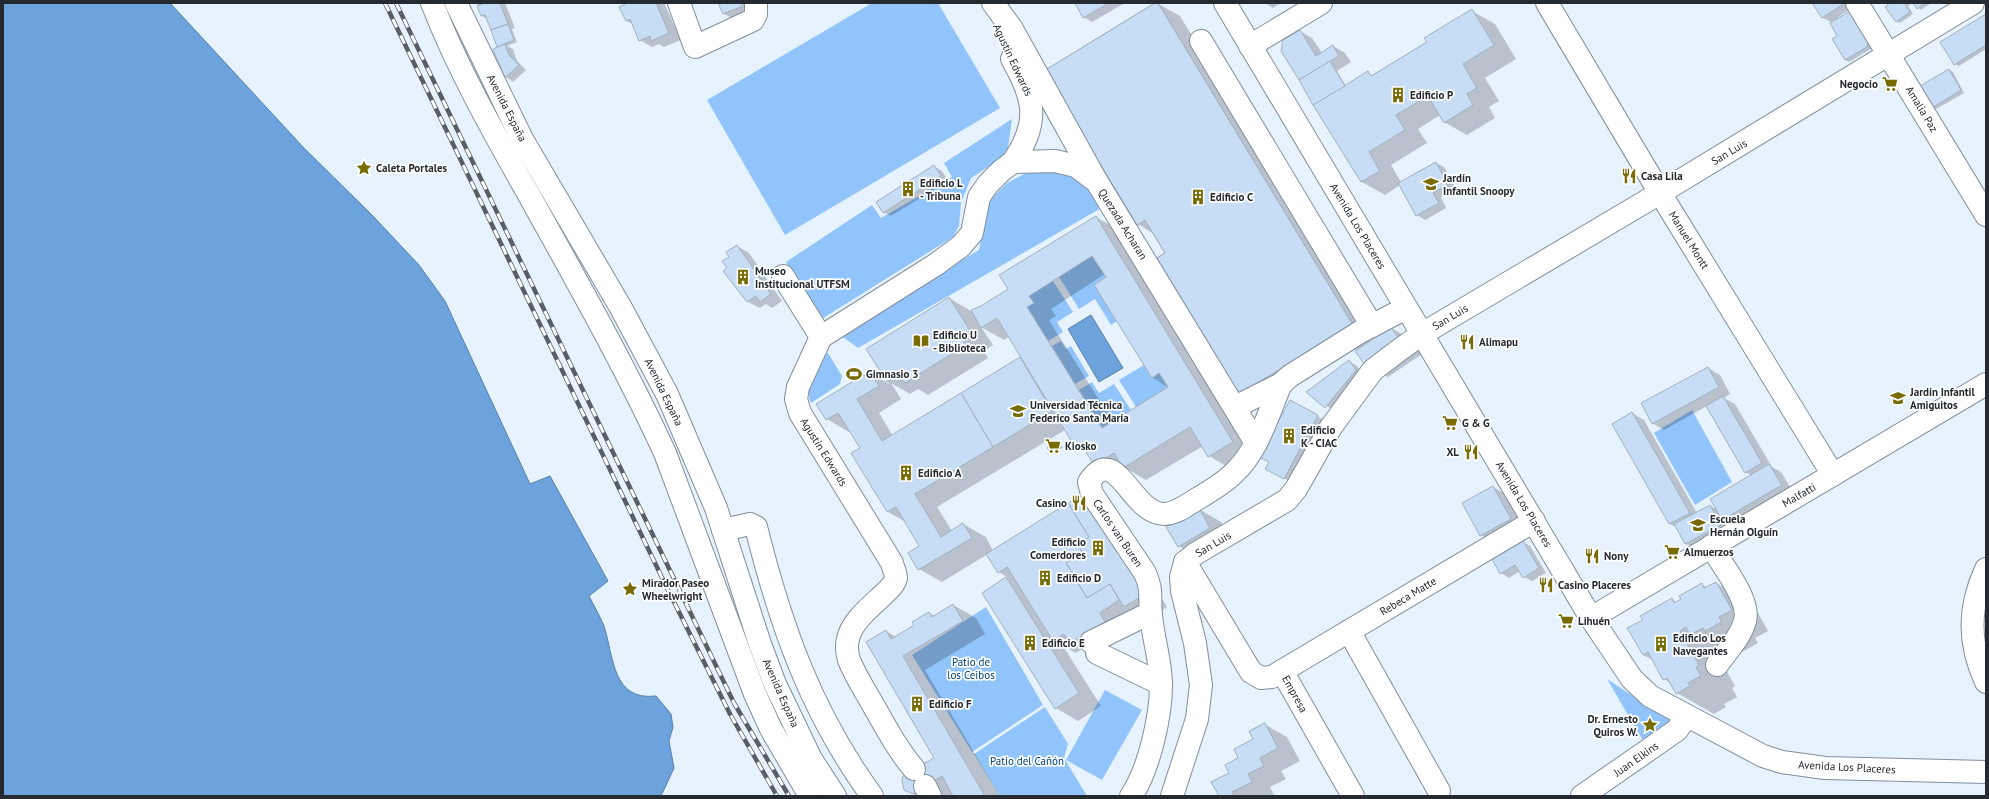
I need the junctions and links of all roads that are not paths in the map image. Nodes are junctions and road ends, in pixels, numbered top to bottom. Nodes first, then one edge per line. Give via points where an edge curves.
1 (432, 3) edge
2 (456, 3) edge
3 (679, 3) edge
4 (756, 3) edge
5 (989, 3) edge
6 (993, 3) edge
7 (1225, 3) edge
8 (1321, 3) edge
9 (1547, 3) edge
10 (1857, 3) edge
11 (1973, 3) edge
12 (1201, 41) dead end
13 (1250, 46) junction
14 (1889, 55) junction
15 (1013, 162) junction
16 (1097, 182) junction
17 (1660, 193) junction
18 (1986, 215) edge
19 (783, 276) dead end
20 (1406, 308) junction
21 (1372, 326) junction
22 (1422, 334) junction
23 (821, 337) junction
24 (1281, 384) junction
25 (1986, 384) edge
26 (1236, 407) junction
27 (1256, 442) junction
28 (1833, 475) junction
29 (1534, 521) junction
30 (723, 530) junction
31 (1711, 546) junction
32 (1185, 562) junction
33 (1986, 569) edge
34 (1150, 613) junction
35 (1592, 618) junction
36 (1349, 631) junction
37 (1717, 665) dead end
38 (1282, 671) junction
39 (1986, 682) edge
40 (1161, 684) junction
41 (1686, 717) junction
42 (1151, 750) junction
43 (1986, 772) edge
44 (923, 784) edge
45 (1439, 791) dead end
46 (810, 796) edge
47 (835, 796) edge
48 (872, 796) edge
49 (1131, 796) edge
50 (1145, 796) edge
51 (1172, 796) edge
52 (1353, 796) edge
53 (1582, 796) edge

1 - 46 street, Avenida España via 446,40 501,146 606,334 647,414 665,452 755,694 771,729
2 - 30 street, Avenida España via 522,138 621,308 667,394
3 - 4 street via 695,46 753,20
5 - 15 street, Agustín Edwards via 1000,38 1025,81 1031,101 1033,115 1029,130
6 - 16 street, Quezada Acharan via 1012,29
7 - 13 street, Avenida Los Placeres
8 - 13 street
9 - 17 street, Manuel Montt
10 - 14 street, Amalia Paz
11 - 14 street, San Luis
12 - 21 street
13 - 20 street, Avenida Los Placeres
14 - 17 street, San Luis
14 - 18 street, Amalia Paz
15 - 16 street via 1067,162
15 - 23 street, Agustín Edwards via 988,184 979,198 972,233 961,246
16 - 26 street, Quezada Acharan
17 - 22 street, San Luis
17 - 28 street, Manuel Montt
19 - 23 street
20 - 21 street
20 - 22 street, Avenida Los Placeres
21 - 24 street
22 - 29 street, Avenida Los Placeres
22 - 32 street, San Luis via 1373,370 1331,427 1296,489 1287,500
23 - 44 street, Agustín Edwards via 798,386 796,399 800,413 892,564 896,579 892,586 857,618 850,629 846,649 859,680 899,751
24 - 26 street
24 - 27 street
25 - 28 street, Malfatti
26 - 27 street, Quezada Acharan
27 - 34 street, Carlos van Buren via 1234,473 1177,511 1163,514 1144,507 1112,470 1098,472 1089,482 1092,494 1145,573 1151,586
28 - 31 street, Malfatti
29 - 35 street, Avenida Los Placeres
29 - 36 street, Rebeca Matte
30 - 47 street, Avenida España via 775,684 811,759
30 - 48 street via 750,524 756,527 770,584 802,674 834,737
31 - 35 street, Malfatti
31 - 37 street via 1745,606 1745,619 1738,637
32 - 38 street, Empresa via 1251,672 1261,678 1272,677
32 - 51 street, San Luis via 1181,577 1182,591 1195,643 1201,685 1197,719
33 - 39 street via 1974,600 1972,617 1975,646
34 - 40 street, Carlos van Buren
34 - 40 street via 1094,648
35 - 41 street, Avenida Los Placeres via 1632,680 1650,696
36 - 38 street, Rebeca Matte
36 - 45 street
38 - 52 street, Empresa
40 - 42 street, Carlos van Buren
41 - 43 street, Avenida Los Placeres via 1763,756 1782,762 1825,768
41 - 53 street, Juan Elkins via 1677,730
42 - 49 street, Carlos van Buren
42 - 50 street

